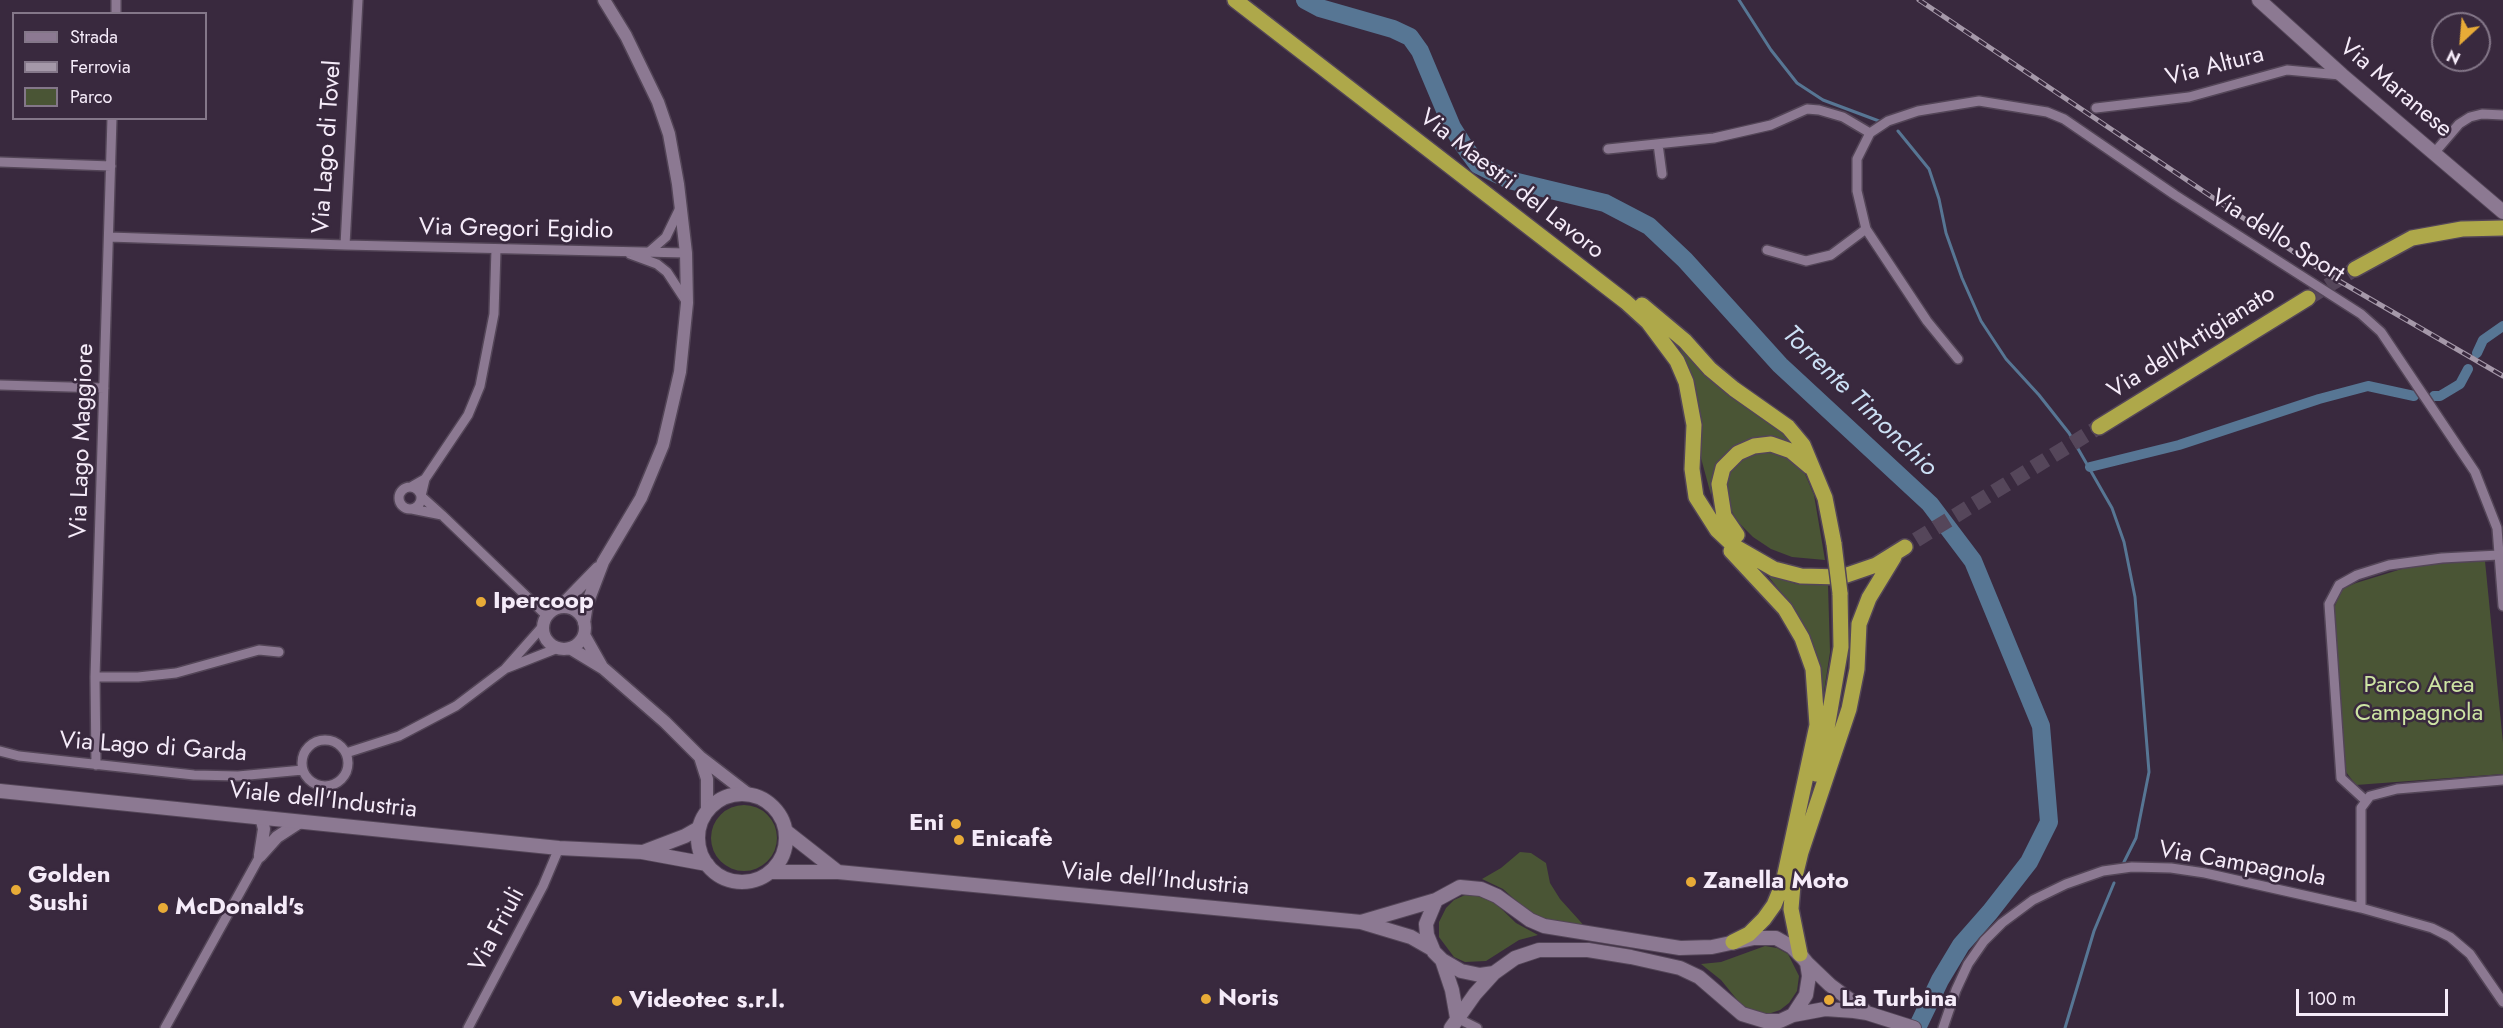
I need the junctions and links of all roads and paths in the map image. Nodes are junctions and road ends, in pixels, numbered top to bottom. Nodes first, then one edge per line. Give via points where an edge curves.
1 (358, 0) edge
2 (604, 0) edge
3 (1235, 0) edge
4 (2259, 0) edge
5 (2342, 75) junction
6 (2096, 108) dead end
7 (2503, 115) edge
8 (112, 120) edge
9 (1874, 131) junction
10 (1658, 144) junction
11 (1608, 149) dead end
12 (2435, 152) junction
13 (0, 162) edge
14 (111, 165) junction
15 (1662, 174) dead end
16 (681, 206) junction
17 (2502, 212) edge
18 (2503, 228) edge
19 (1866, 229) junction
20 (109, 237) junction
21 (1542, 238) junction
22 (345, 245) junction
23 (496, 249) junction
24 (1767, 250) dead end
25 (622, 251) junction
26 (649, 252) junction
27 (686, 253) junction
28 (2355, 269) tunnel mouth
29 (2308, 298) tunnel mouth
30 (687, 303) junction
31 (1958, 360) dead end
32 (0, 385) edge
33 (104, 388) junction
34 (2099, 427) tunnel mouth
35 (1692, 448) junction
36 (1816, 474) junction
37 (425, 479) junction
38 (411, 487) junction
39 (421, 496) junction
40 (1696, 496) junction
41 (412, 509) junction
42 (442, 515) junction
43 (1737, 535) junction
44 (1906, 546) junction
45 (2499, 555) junction
46 (603, 562) junction
47 (2503, 606) edge
48 (560, 608) junction
49 (545, 621) junction
50 (584, 629) junction
51 (564, 648) junction
52 (279, 652) dead end
53 (603, 668) junction
54 (505, 669) junction
55 (95, 677) junction
56 (0, 752) edge
57 (346, 753) junction
58 (700, 757) junction
59 (96, 765) junction
60 (303, 770) junction
61 (2503, 780) edge
62 (0, 790) edge
63 (748, 794) junction
64 (2365, 800) junction
65 (707, 811) junction
66 (261, 817) junction
67 (300, 822) junction
68 (699, 828) junction
69 (787, 832) junction
70 (559, 848) junction
71 (642, 852) junction
72 (260, 856) junction
73 (707, 864) junction
74 (770, 872) junction
75 (838, 872) junction
76 (1788, 884) junction
77 (1436, 900) junction
78 (2361, 908) junction
79 (1361, 922) junction
80 (1732, 942) junction
81 (1437, 954) junction
82 (1804, 959) junction
83 (1494, 973) junction
84 (2503, 1002) edge
85 (1867, 1012) junction
86 (1792, 1015) junction
87 (1454, 1023) edge
88 (165, 1028) edge
89 (468, 1028) edge
90 (1477, 1028) edge
91 (1914, 1028) edge
92 (1943, 1028) edge

1 - 22 street, Via Lago di Tovel
2 - 16 street via 658,102 669,134
3 - 21 highway, Via Maestri del Lavoro
4 - 5 main road, Via Maranese
5 - 6 street, Via Altura via 2287,70 2189,97
5 - 12 main road, Via Maranese
7 - 12 street via 2482,114 2458,123
8 - 14 street, Via Lago Maggiore
9 - 10 street via 1843,117 1807,109 1748,131 1693,142
9 - 19 street via 1857,159 1857,191
9 - 45 street, Via dello Sport via 1888,121 1918,111 1979,101 2047,112 2064,119 2361,314 2381,332 2400,358 2475,472 2497,528
10 - 11 street
10 - 15 street
12 - 17 main road, Via Maranese
13 - 14 street
14 - 20 street, Via Lago Maggiore
16 - 26 street via 666,237
16 - 27 street
18 - 28 highway via 2412,238
19 - 24 street via 1831,255 1806,261
19 - 31 street
20 - 22 street, Via Lago di Tovel
20 - 33 street, Via Lago Maggiore
21 - 35 highway, Via Maestri del Lavoro via 1626,302 1663,340 1686,382 1694,425
21 - 36 highway via 1583,261 1653,314 1686,341 1710,369 1788,427 1803,445
22 - 23 street, Via Gregori Egidio
23 - 25 street, Via Gregori Egidio
23 - 37 street via 494,314 480,386 468,415
25 - 26 street, Via Gregori Egidio
25 - 30 street via 657,264 667,272
26 - 27 street, Via Gregori Egidio
27 - 30 street
29 - 34 highway, Via dell'Artigianato
30 - 46 street via 680,372 663,445 648,483
32 - 33 street
33 - 55 street, Via Lago Maggiore
35 - 40 highway
35 - 43 highway via 1709,503
36 - 43 highway via 1803,459 1771,444 1738,453 1724,468 1719,484 1724,516
36 - 76 highway, bridge via 1834,544 1841,647 1825,740
37 - 38 street
37 - 39 street
38 - 39 street
38 - 41 street via 401,492 399,499 402,506
39 - 41 street via 420,503
39 - 42 street
40 - 44 highway via 1718,530 1734,546 1774,568 1801,576 1841,577 1876,565
40 - 76 highway via 1705,521 1719,540 1785,609 1802,638 1813,669 1817,725
41 - 42 street
42 - 49 street
43 - 44 highway via 1777,559 1803,567 1853,564
44 - 76 highway via 1869,598 1859,624 1857,669 1849,709
45 - 47 street, Via dello Sport
45 - 64 street via 2389,565 2339,585 2329,604 2341,778
46 - 48 street
46 - 50 street via 587,604
48 - 49 street
48 - 50 street via 578,612
49 - 51 street via 548,642
49 - 54 street
50 - 51 street via 581,641
50 - 53 street
51 - 53 street
51 - 54 street
52 - 55 street via 259,650 176,673
53 - 58 street
54 - 57 street via 456,706 399,736
55 - 59 street, Via Lago Maggiore
56 - 59 street, Via Lago di Garda
57 - 60 street via 337,743 316,741 306,750
57 - 60 street via 348,768 333,784 312,781
58 - 63 street
58 - 65 street via 707,779
59 - 60 street, Via Lago di Garda via 216,776
61 - 64 street via 2397,789 2378,792
62 - 66 main road, Viale dell'Industria
63 - 65 main road via 725,797
63 - 69 main road via 759,796 778,810
64 - 78 street via 2361,808
65 - 68 main road
66 - 67 main road, Viale dell'Industria
66 - 72 street via 264,829
67 - 70 main road, Viale dell'Industria
67 - 72 street via 277,837
68 - 71 main road, Viale dell'Industria
68 - 73 main road via 699,847
69 - 74 main road via 781,861
69 - 75 main road
70 - 71 main road, Viale dell'Industria
70 - 89 street, Via Friuli
71 - 73 main road, Viale dell'Industria
72 - 88 street
73 - 74 main road, Viale dell'Industria via 715,873 737,882
74 - 75 main road, Viale dell'Industria
75 - 79 main road, Viale dell'Industria
76 - 80 highway via 1764,919 1749,934
76 - 82 highway
77 - 79 main road, Viale dell'Industria
77 - 80 main road, Viale dell'Industria via 1460,887 1475,888 1497,896 1534,922 1550,928 1687,949
77 - 81 main road via 1426,924
78 - 84 street, Via Campagnola via 2423,925 2450,937 2474,960
78 - 92 street, Via Campagnola via 2187,870 2142,867 2103,871 2043,894 1996,928 1965,970
79 - 81 main road, Viale dell'Industria via 1408,936
80 - 82 main road, Viale dell'Industria via 1776,938
81 - 83 main road, Viale dell'Industria via 1468,973
81 - 87 main road via 1450,983
82 - 85 main road, Viale dell'Industria via 1830,985
82 - 86 main road via 1809,976 1806,995
83 - 86 main road, Viale dell'Industria via 1515,958 1539,950 1603,952 1691,973 1751,1018 1770,1022
83 - 87 main road
85 - 86 main road, Viale dell'Industria via 1825,1010
85 - 91 main road, Viale dell'Industria
87 - 90 street

